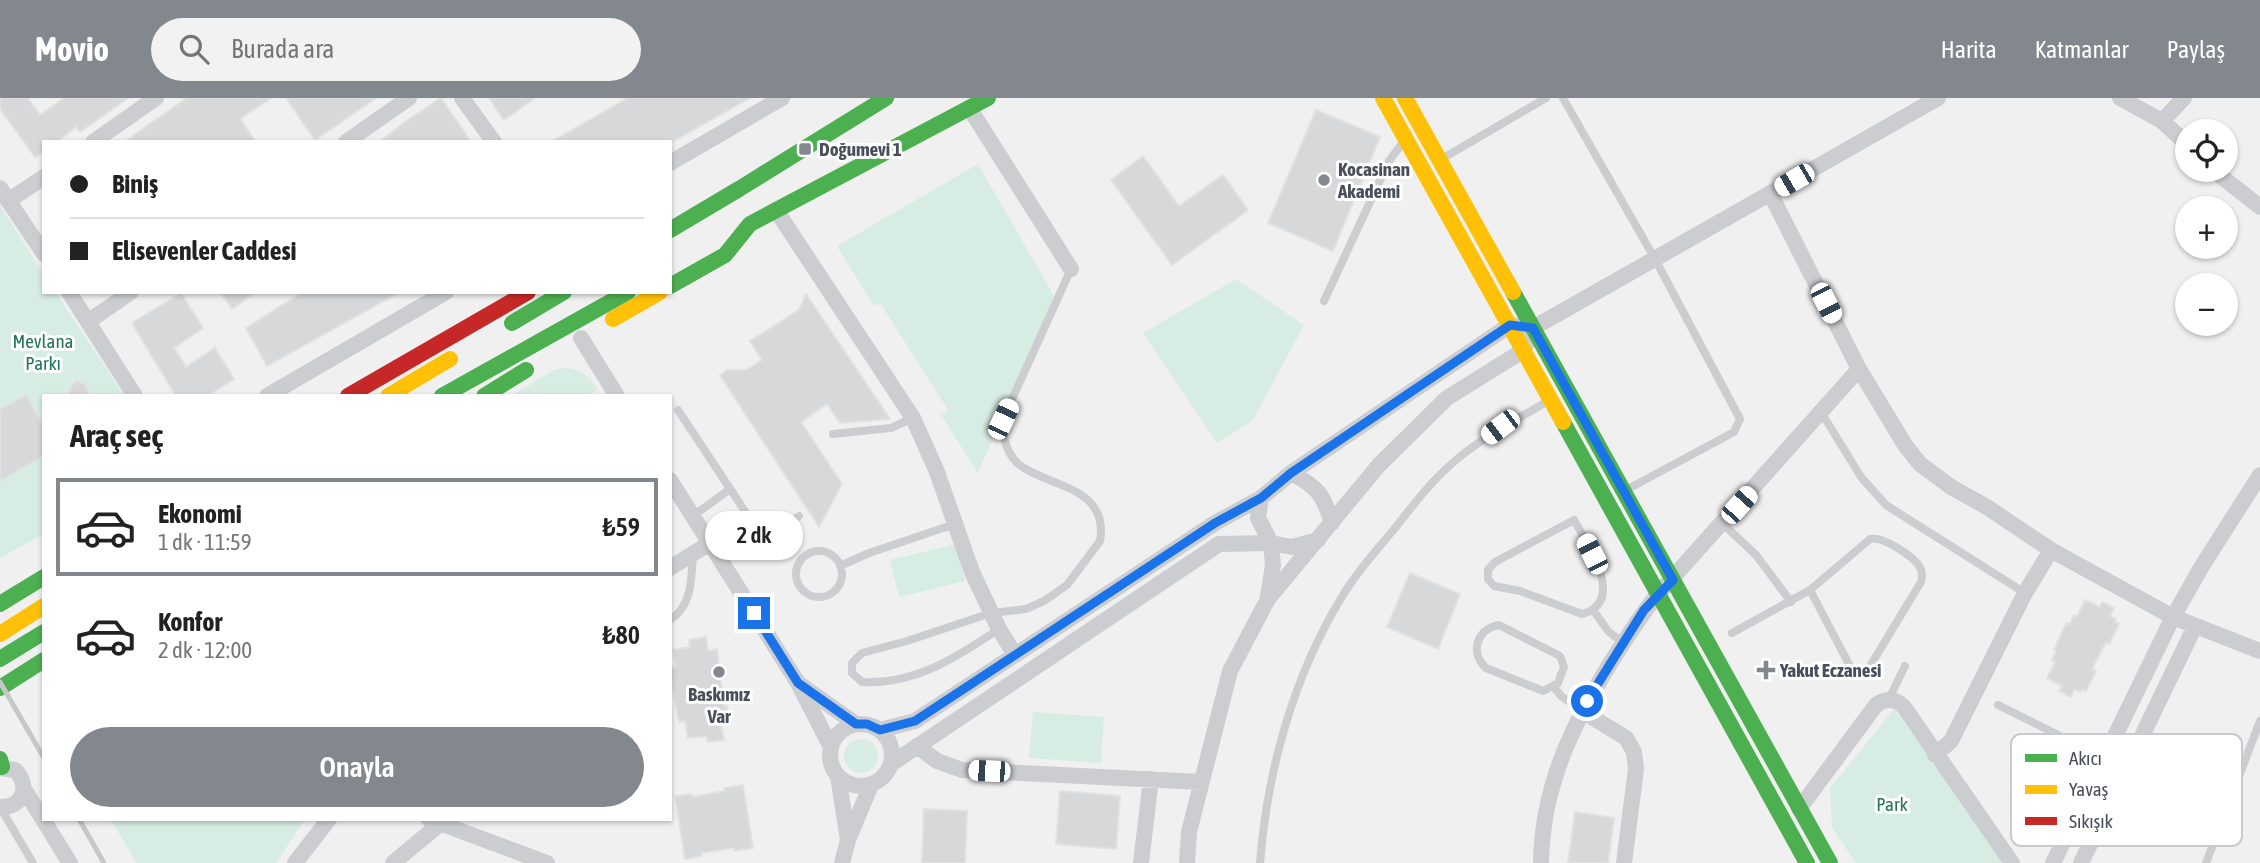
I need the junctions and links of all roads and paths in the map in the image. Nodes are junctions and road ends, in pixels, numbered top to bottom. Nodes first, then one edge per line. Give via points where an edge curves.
1 (156, 98) edge
2 (409, 98) edge
3 (462, 98) edge
4 (782, 98) edge
5 (886, 98) edge
6 (988, 98) edge
7 (1383, 98) edge
8 (1405, 98) edge
9 (1546, 98) edge
10 (1563, 98) edge
11 (1938, 98) edge
12 (2120, 98) edge
13 (2184, 98) edge
14 (970, 108) junction
15 (2162, 121) junction
16 (2175, 133) edge
17 (1406, 138) junction
18 (96, 140) edge
19 (349, 140) edge
20 (493, 140) edge
21 (1440, 160) junction
22 (672, 162) edge
23 (42, 178) edge
24 (2228, 182) edge
25 (739, 189) junction
26 (1770, 193) junction
27 (4, 195) edge
28 (2260, 207) edge
29 (672, 210) edge
30 (776, 210) junction
31 (750, 225) junction
32 (672, 229) edge
33 (42, 251) edge
34 (1655, 259) junction
35 (672, 268) edge
36 (1071, 269) joint
37 (672, 285) edge
38 (70, 294) edge
39 (128, 294) edge
40 (443, 294) edge
41 (525, 294) edge
42 (561, 294) edge
43 (624, 294) edge
44 (657, 294) edge
45 (1324, 301) dead end
46 (89, 321) junction
47 (1510, 325) junction
48 (1533, 328) junction
49 (494, 334) dead end
50 (587, 335) joint
51 (1524, 350) junction
52 (458, 354) dead end
53 (538, 363) dead end
54 (1859, 369) junction
55 (134, 394) edge
56 (270, 394) edge
57 (351, 394) edge
58 (391, 394) edge
59 (446, 394) edge
60 (487, 394) edge
61 (616, 394) edge
62 (1551, 399) junction
63 (678, 410) dead end
64 (1821, 412) junction
65 (913, 418) junction
66 (833, 434) dead end
67 (1291, 473) junction
68 (2260, 475) edge
69 (672, 483) edge
70 (730, 489) junction
71 (1624, 492) junction
72 (1261, 498) junction
73 (693, 516) junction
74 (799, 516) dead end
75 (1332, 523) junction
76 (1722, 523) junction
77 (955, 524) junction
78 (1319, 539) junction
79 (710, 543) junction
80 (1271, 543) junction
81 (2051, 550) junction
82 (693, 554) junction
83 (840, 566) junction
84 (672, 567) edge
85 (42, 578) edge
86 (1673, 580) junction
87 (1810, 590) junction
88 (1659, 593) junction
89 (2025, 593) junction
90 (1268, 598) junction
91 (1791, 602) junction
92 (0, 604) edge
93 (42, 607) edge
94 (1593, 610) junction
95 (991, 613) junction
96 (2173, 617) junction
97 (672, 618) edge
98 (2195, 626) junction
99 (999, 629) junction
100 (42, 633) edge
101 (1732, 633) dead end
102 (0, 634) edge
103 (1623, 643) junction
104 (2260, 651) edge
105 (1015, 655) junction
106 (0, 659) edge
107 (42, 661) edge
108 (1905, 666) dead end
109 (798, 683) junction
110 (1554, 687) junction
111 (0, 688) edge
112 (1889, 699) junction
113 (1998, 705) dead end
114 (1582, 711) junction
115 (2260, 720) edge
116 (856, 724) junction
117 (880, 730) junction
118 (2057, 734) edge
119 (2117, 734) edge
120 (2143, 734) edge
121 (917, 746) junction
122 (831, 747) junction
123 (1935, 755) junction
124 (1, 764) edge
125 (891, 764) junction
126 (2242, 768) edge
127 (838, 776) junction
128 (1151, 779) junction
129 (1200, 782) junction
130 (871, 785) junction
131 (24, 789) junction
132 (0, 807) edge
133 (1799, 809) junction
134 (42, 818) edge
135 (44, 821) edge
136 (327, 821) edge
137 (435, 821) edge
138 (848, 840) junction
139 (2061, 846) edge
140 (2089, 846) edge
141 (2212, 846) edge
142 (33, 863) edge
143 (70, 863) edge
144 (295, 863) edge
145 (393, 863) edge
146 (547, 863) edge
147 (842, 863) edge
148 (1141, 863) edge
149 (1186, 863) edge
150 (1260, 863) edge
151 (1541, 863) edge
152 (1625, 863) edge
153 (1807, 863) edge
154 (1830, 863) edge
155 (2012, 863) edge
156 (2053, 863) edge
157 (2081, 863) edge
158 (2206, 863) edge

1 - 18 street
2 - 19 street
3 - 20 street
4 - 22 street
5 - 25 main road
6 - 14 main road
7 - 17 main road
8 - 21 main road
9 - 21 lane
10 - 34 lane
11 - 26 street
12 - 15 street
13 - 15 street
14 - 30 main road
14 - 36 street
15 - 16 street
17 - 45 lane via 1388,161
17 - 47 main road
21 - 48 main road
23 - 27 street
24 - 28 street
25 - 29 main road via 701,194
25 - 32 main road
26 - 34 street
26 - 54 street
27 - 33 street
30 - 31 main road
30 - 65 street
31 - 35 main road
31 - 37 main road via 725,255
34 - 48 street
34 - 71 lane via 1739,414 1739,424 1734,432
36 - 95 lane via 1003,419 1003,428 1011,455 1024,468 1068,486 1086,499 1099,520 1100,541 1056,593 1026,609
38 - 46 street
39 - 46 street
40 - 56 street
41 - 57 main road
42 - 49 main road
43 - 59 main road
44 - 50 main road
46 - 55 street
47 - 48 street
47 - 51 main road
47 - 67 street
48 - 51 street
48 - 71 main road
50 - 61 street
51 - 62 main road
51 - 75 street via 1447,398 1378,465
52 - 58 main road
53 - 60 main road
54 - 64 street
54 - 81 street via 1920,464
62 - 88 main road
62 - 150 lane via 1500,427 1454,462 1428,487 1341,598 1320,636 1291,709 1271,784
63 - 70 lane
64 - 76 street
64 - 89 lane via 1861,477 1886,505
65 - 66 lane via 891,428
65 - 77 street
67 - 72 street
67 - 75 street via 1309,482 1325,499
68 - 96 street
69 - 73 street
70 - 73 lane
70 - 74 lane via 762,533 775,532
71 - 86 main road
72 - 80 street via 1258,518
72 - 105 street via 1215,523
73 - 79 street
75 - 78 street
76 - 86 street
76 - 91 lane via 1756,555
77 - 83 lane
77 - 95 street
78 - 80 street via 1292,547
78 - 90 street
79 - 82 street
79 - 109 street
80 - 90 street
80 - 121 street via 1219,544
81 - 89 street
81 - 96 street
82 - 84 street
82 - 97 lane via 688,597
83 - 83 lane via 828,553 809,553 798,564 799,586 811,595 825,596 840,580
85 - 92 main road
86 - 88 street
86 - 133 main road
87 - 87 lane via 1875,537 1918,563 1922,572 1921,582 1863,672 1852,670
87 - 91 lane
88 - 103 street
88 - 153 main road
89 - 123 street via 1951,741
90 - 129 street via 1230,671
91 - 101 lane
93 - 102 main road
94 - 94 lane via 1601,599 1603,577 1574,520 1488,570 1494,586 1582,614
94 - 103 lane
95 - 99 street
95 - 99 lane via 858,655 852,673 862,682 903,679 957,657
96 - 98 street
96 - 119 street
98 - 104 street
98 - 120 street
99 - 105 street
100 - 106 main road
103 - 114 street
105 - 117 street via 915,721
107 - 111 main road
108 - 112 lane
109 - 116 street
109 - 122 street
110 - 110 lane via 1563,673 1560,656 1499,625 1482,633 1476,652 1486,668 1543,691
110 - 114 lane
112 - 123 street via 1904,707
112 - 133 street via 1876,705
113 - 118 lane
114 - 151 street via 1550,790
114 - 152 street via 1626,738 1634,752
115 - 126 lane
116 - 117 street
116 - 122 street via 839,733
117 - 125 street via 890,743
121 - 125 street
121 - 128 street via 937,761 962,770
122 - 127 street via 831,762
123 - 155 street
124 - 131 street via 21,775
125 - 130 street
127 - 130 street via 850,785
127 - 138 street
128 - 129 street
128 - 148 street
129 - 149 street
130 - 138 street
131 - 132 street via 19,801
131 - 134 street
132 - 142 lane
133 - 154 main road
135 - 143 street
136 - 144 street
137 - 145 street
137 - 146 street
138 - 147 street
139 - 156 street
140 - 157 street
141 - 158 lane

